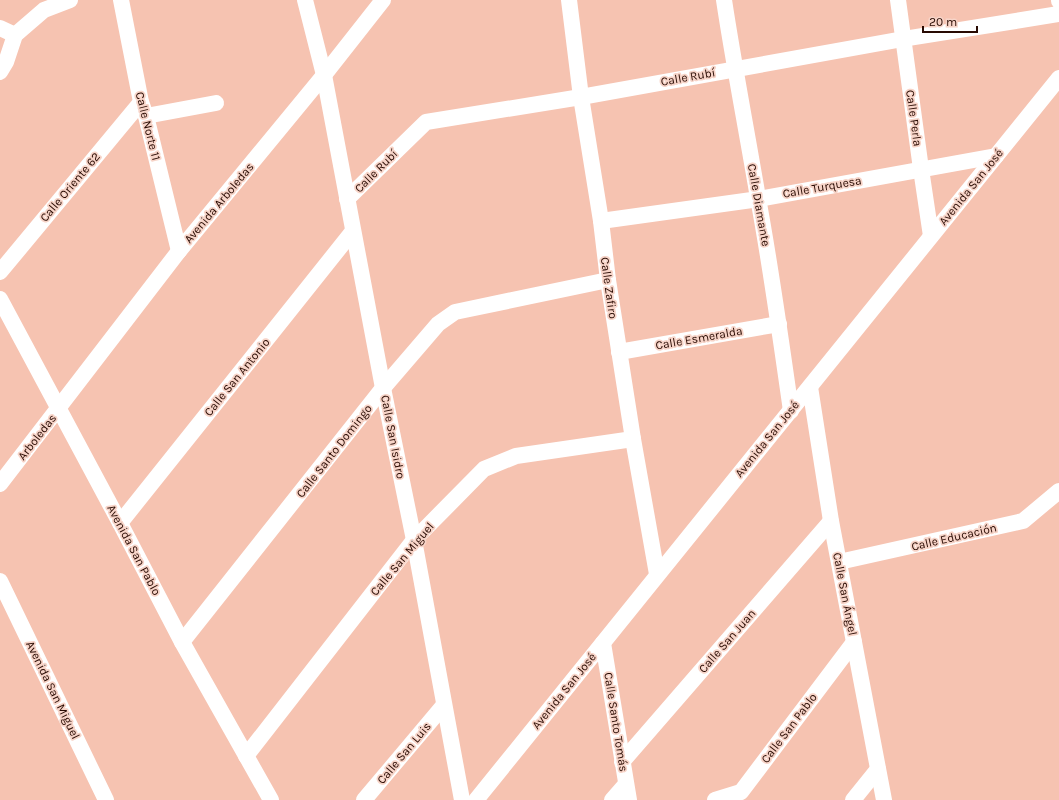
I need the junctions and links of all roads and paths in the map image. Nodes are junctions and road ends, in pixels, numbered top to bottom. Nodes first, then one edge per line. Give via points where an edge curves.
1 (70, 0) edge
2 (121, 0) edge
3 (305, 0) edge
4 (383, 0) edge
5 (568, 0) edge
6 (724, 0) edge
7 (898, 0) edge
8 (1059, 14) edge
9 (0, 28) edge
10 (15, 35) junction
11 (903, 40) junction
12 (735, 69) junction
13 (0, 72) edge
14 (324, 75) junction
15 (1059, 78) edge
16 (581, 97) junction
17 (216, 103) dead end
18 (144, 109) junction
19 (996, 156) junction
20 (921, 169) junction
21 (348, 199) junction
22 (758, 199) junction
23 (601, 221) junction
24 (354, 231) junction
25 (932, 236) junction
26 (179, 251) junction
27 (0, 272) edge
28 (608, 280) junction
29 (0, 299) edge
30 (779, 324) junction
31 (619, 352) junction
32 (810, 387) junction
33 (383, 388) junction
34 (58, 409) junction
35 (791, 411) junction
36 (633, 439) junction
37 (0, 484) edge
38 (1059, 491) edge
39 (831, 521) junction
40 (120, 523) junction
41 (414, 540) junction
42 (839, 562) junction
43 (657, 574) junction
44 (0, 580) edge
45 (182, 642) junction
46 (854, 642) junction
47 (603, 643) junction
48 (444, 706) junction
49 (246, 756) junction
50 (622, 762) junction
51 (878, 769) junction
52 (626, 784) junction
53 (106, 800) edge
54 (271, 800) edge
55 (364, 800) edge
56 (462, 800) edge
57 (476, 800) edge
58 (612, 800) edge
59 (629, 800) edge
60 (715, 800) edge
61 (853, 800) edge
62 (884, 800) edge

1 - 10 street via 44,10
2 - 18 street, Calle Norte 11
3 - 14 street, Calle San Isidro
4 - 14 street, Avenida Arboledas
5 - 16 street, Calle Zafiro
6 - 12 street, Calle Diamante
7 - 11 street, Calle Perla
8 - 11 street, Calle Rubí
9 - 10 street
10 - 13 street
11 - 12 street, Calle Rubí
11 - 20 street, Calle Perla
12 - 16 street, Calle Rubí
12 - 22 street, Calle Diamante
14 - 21 street, Calle San Isidro
14 - 26 street, Avenida Arboledas
15 - 19 street, Avenida San José
16 - 21 street, Calle Rubí via 426,122
16 - 23 street, Calle Zafiro
17 - 18 street
18 - 26 street, Calle Norte 11
18 - 27 street, Calle Oriente 62
19 - 20 street, Calle Turquesa
19 - 25 street, Avenida San José
20 - 22 street, Calle Turquesa
20 - 25 street, Calle Perla
21 - 24 street, Calle San Isidro
22 - 23 street, Calle Turquesa
22 - 30 street, Calle Diamante
23 - 28 street, Calle Zafiro
24 - 33 street, Calle San Isidro
24 - 40 street, Calle San Antonio
25 - 32 street, Avenida San José
26 - 34 street, Avenida Arboledas
28 - 31 street, Calle Zafiro
28 - 33 street, Calle Santo Domingo via 455,312 438,324
29 - 34 street, Avenida San Pablo
30 - 31 street, Calle Esmeralda
30 - 35 street, Calle Diamante
31 - 36 street, Calle Zafiro
32 - 35 street, Avenida San José
32 - 39 street, Calle San Ángel
33 - 41 street, Calle San Isidro
33 - 45 street, Calle Santo Domingo
34 - 37 street, Arboledas
34 - 40 street, Avenida San Pablo
35 - 43 street, Avenida San José
36 - 41 street, Calle San Miguel via 516,456 484,469
36 - 43 street, Calle Zafiro
38 - 42 street, Calle Educación via 1023,521
39 - 42 street, Calle San Ángel
39 - 50 street, Calle San Juan
40 - 45 street, Avenida San Pablo
41 - 48 street, Calle San Isidro
41 - 49 street, Calle San Miguel
42 - 46 street, Calle San Ángel
43 - 47 street, Avenida San José
44 - 53 street, Avenida San Miguel
45 - 49 street, Avenida San Pablo
46 - 51 street, Calle San Ángel
46 - 60 street, Calle San Pablo via 741,792
47 - 50 street, Calle Santo Tomás
47 - 57 street, Avenida San José
48 - 55 street, Calle San Luis
48 - 56 street, Calle San Isidro
49 - 54 street, Avenida San Pablo
50 - 52 street, Calle Santo Tomás
51 - 61 street
51 - 62 street, Calle San Ángel
52 - 58 street
52 - 59 street, Calle Santo Tomás

